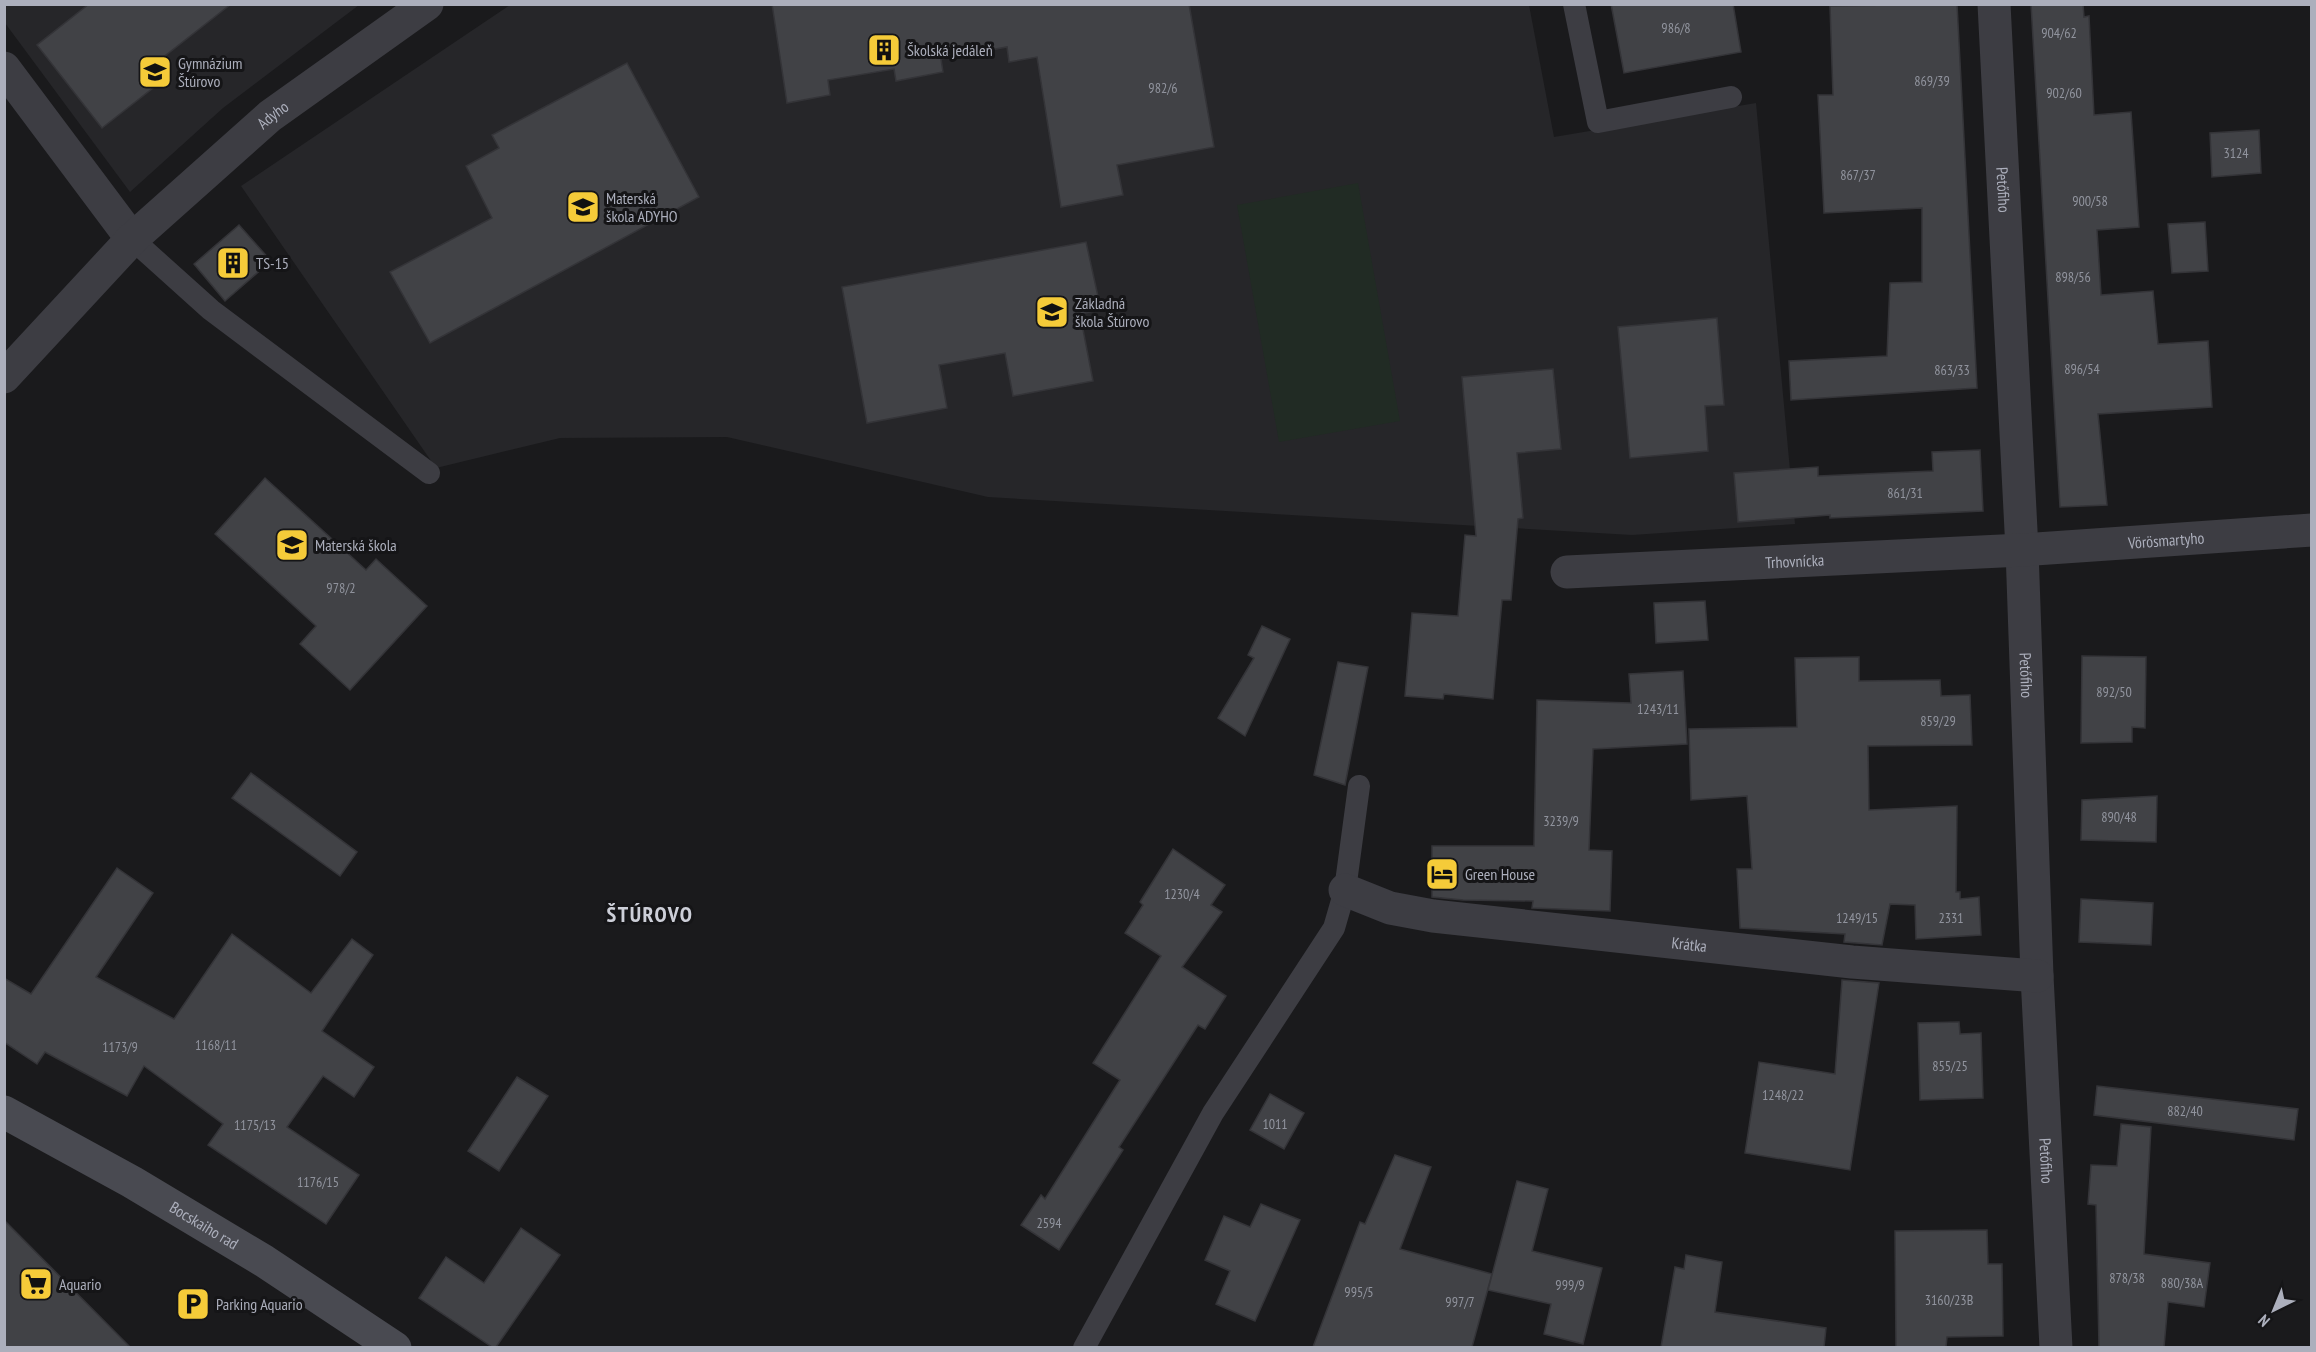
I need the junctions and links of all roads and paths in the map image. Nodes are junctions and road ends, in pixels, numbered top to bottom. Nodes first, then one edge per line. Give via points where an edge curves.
1 (427, 4) edge
2 (1575, 4) edge
3 (1994, 4) edge
4 (4, 68) edge
5 (1731, 97) dead end
6 (132, 239) junction
7 (4, 377) edge
8 (429, 473) dead end
9 (2312, 530) edge
10 (2022, 550) junction
11 (1567, 572) dead end
12 (1359, 786) dead end
13 (1345, 890) junction
14 (2037, 976) junction
15 (4, 1112) edge
16 (395, 1347) edge
17 (1084, 1347) edge
18 (2056, 1347) edge

1 - 6 street, Adyho via 270,116
2 - 5 lane via 1598,122
3 - 10 street, Petőfiho
4 - 6 street
6 - 7 street, Adyho
6 - 8 lane via 211,310
9 - 10 street, Vörösmartyho
10 - 11 street, Trhovnícka
10 - 14 street, Petőfiho
12 - 13 lane
13 - 14 street, Krátka via 1390,908 1433,916 1852,962
13 - 17 lane via 1334,928 1213,1113
14 - 18 street, Petőfiho
15 - 16 street, Bocskaiho rad via 264,1261

